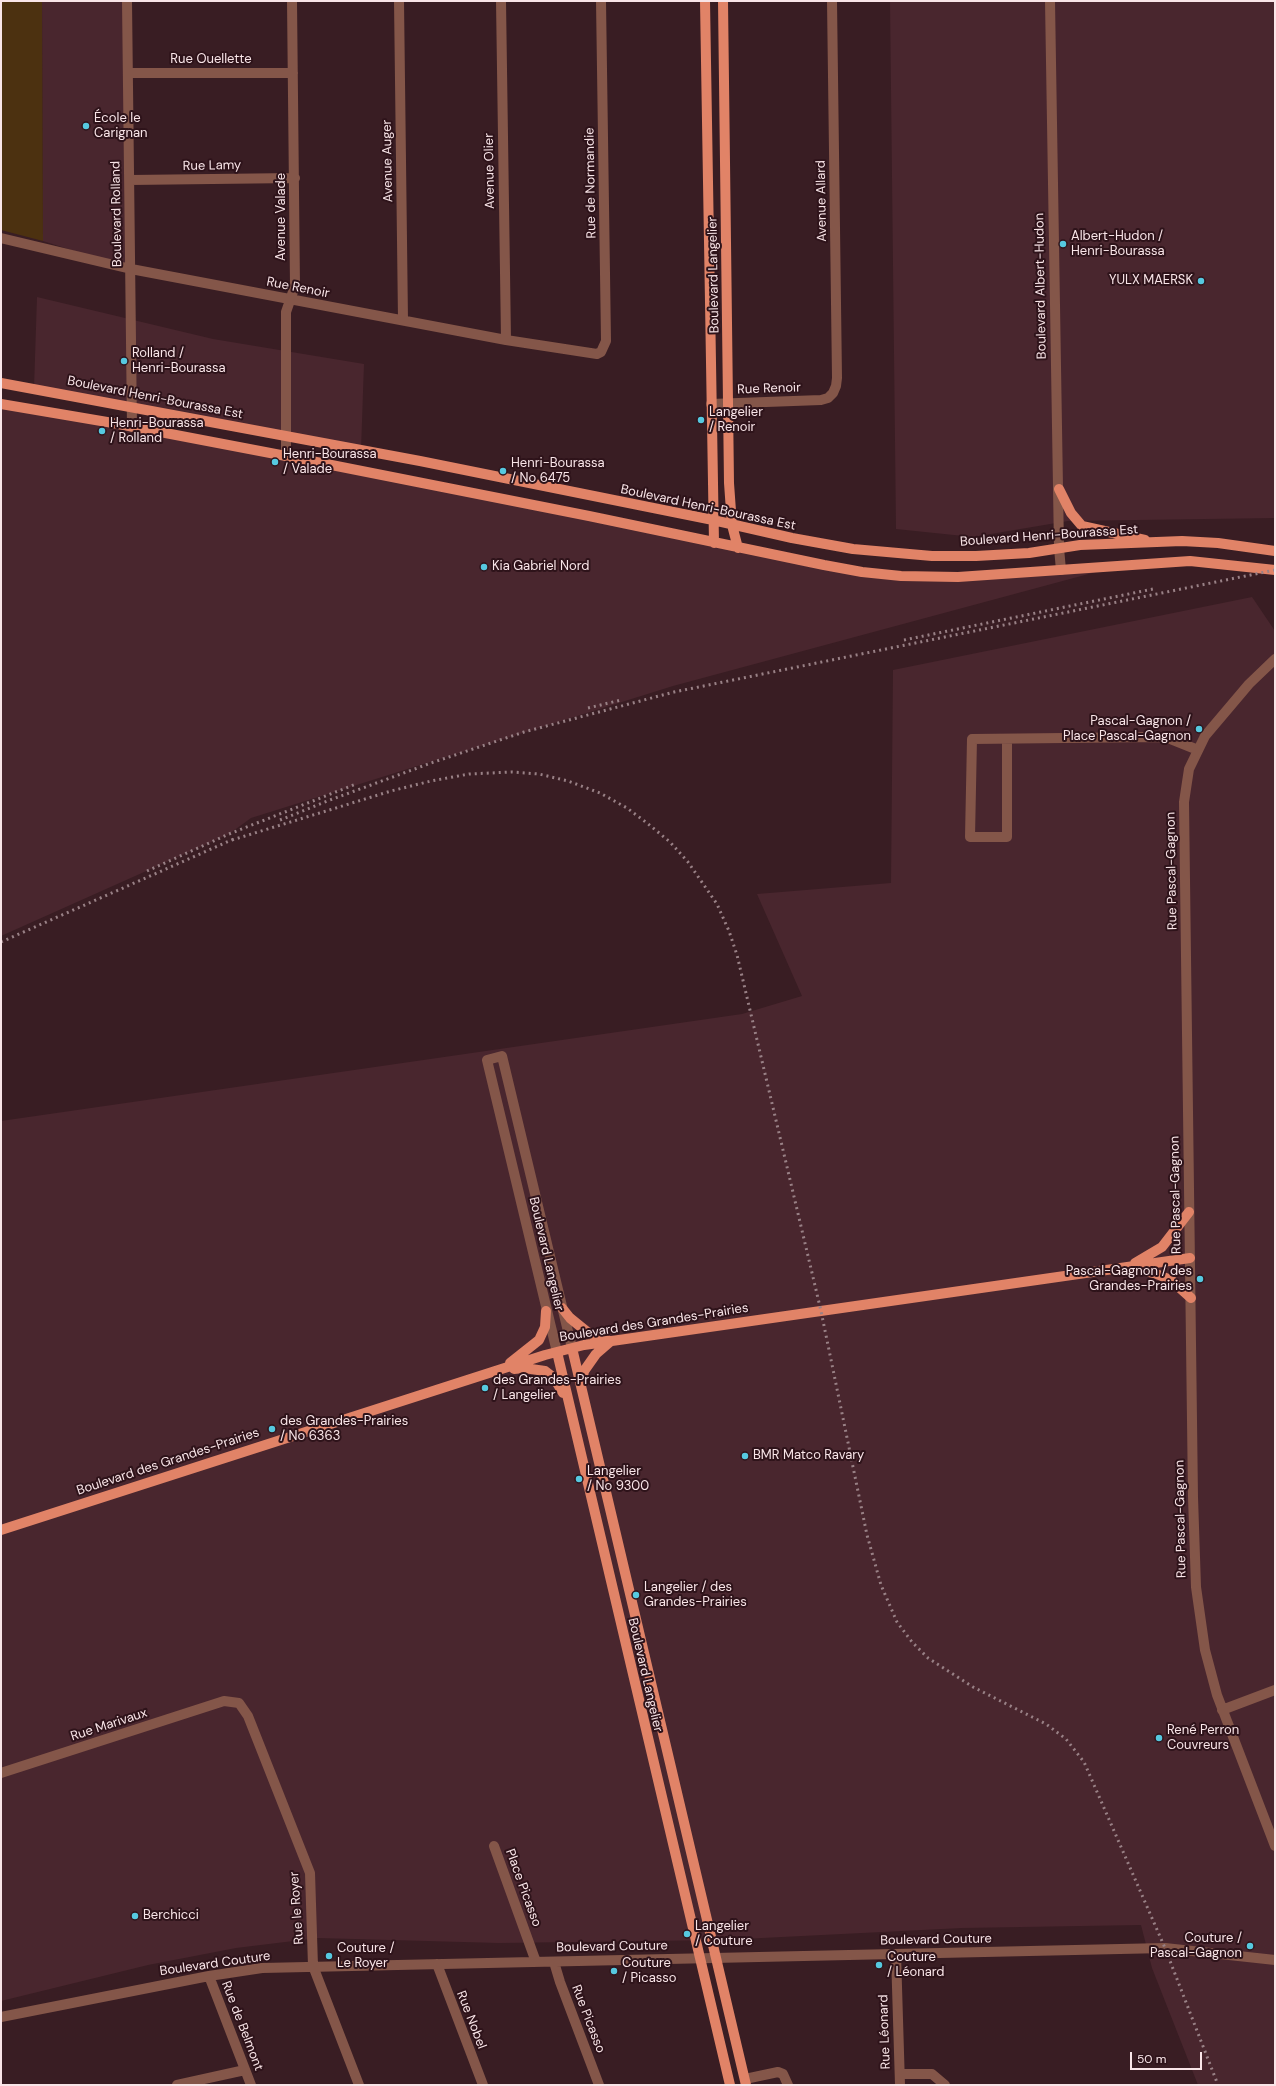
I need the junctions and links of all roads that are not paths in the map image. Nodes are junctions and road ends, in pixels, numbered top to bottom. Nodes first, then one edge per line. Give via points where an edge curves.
1 (127, 1) edge
2 (292, 1) edge
3 (399, 1) edge
4 (501, 1) edge
5 (601, 1) edge
6 (705, 1) edge
7 (723, 1) edge
8 (832, 1) edge
9 (1050, 1) edge
10 (129, 73) junction
11 (293, 73) junction
12 (295, 178) junction
13 (130, 180) junction
14 (1, 238) edge
15 (131, 269) junction
16 (290, 300) junction
17 (403, 320) junction
18 (506, 340) junction
19 (591, 355) joint
20 (1, 383) edge
21 (828, 398) joint
22 (1, 404) edge
23 (711, 404) junction
24 (728, 404) junction
25 (132, 407) junction
26 (132, 427) junction
27 (286, 436) junction
28 (286, 456) junction
29 (1058, 489) junction
30 (713, 520) junction
31 (732, 525) junction
32 (1150, 542) junction
33 (714, 543) junction
34 (738, 548) junction
35 (1059, 548) junction
36 (1275, 551) edge
37 (1061, 570) junction
38 (1275, 570) edge
39 (1275, 659) edge
40 (1007, 739) junction
41 (1198, 750) junction
42 (1189, 1212) junction
43 (1190, 1258) junction
44 (1126, 1267) junction
45 (1191, 1298) junction
46 (562, 1308) junction
47 (546, 1311) junction
48 (611, 1341) junction
49 (572, 1348) junction
50 (557, 1352) junction
51 (496, 1371) junction
52 (581, 1386) junction
53 (571, 1410) junction
54 (1, 1530) edge
55 (1275, 1690) edge
56 (224, 1701) joint
57 (1222, 1710) junction
58 (1, 1773) edge
59 (494, 1846) dead end
60 (1275, 1846) edge
61 (896, 1954) junction
62 (699, 1958) junction
63 (716, 1958) junction
64 (1275, 1960) edge
65 (536, 1962) junction
66 (554, 1962) junction
67 (437, 1964) junction
68 (313, 1966) junction
69 (209, 1976) junction
70 (1, 2017) edge
71 (245, 2070) junction
72 (900, 2074) junction
73 (746, 2082) edge
74 (176, 2085) edge
75 (251, 2085) edge
76 (359, 2085) edge
77 (483, 2085) edge
78 (600, 2085) edge
79 (730, 2085) edge
80 (788, 2085) edge
81 (900, 2085) edge
82 (945, 2085) edge

1 - 10 street, Boulevard Rolland
2 - 11 street, Avenue Valade
3 - 17 street, Avenue Auger
4 - 18 street, Avenue Olier
5 - 19 street, Rue de Normandie via 606,341 601,352
6 - 23 main road, Boulevard Langelier
7 - 24 main road, Boulevard Langelier
8 - 21 street, Avenue Allard via 837,378 833,393
9 - 29 street, Boulevard Albert-Hudon
10 - 11 street, Rue Ouellette
10 - 13 street, Boulevard Rolland
11 - 12 street, Avenue Valade
12 - 13 street, Rue Lamy
12 - 16 street, Avenue Valade via 295,286
13 - 15 street, Boulevard Rolland
14 - 15 street, Rue Renoir
15 - 16 street, Rue Renoir
15 - 25 street, Boulevard Rolland
16 - 17 street, Rue Renoir
16 - 27 street, Avenue Valade via 286,312
17 - 18 street, Rue Renoir
18 - 19 street, Rue Renoir
20 - 25 main road, Boulevard Henri-Bourassa Est
21 - 24 street, Rue Renoir
22 - 26 main road
23 - 24 street, Rue Renoir
23 - 30 main road, Boulevard Langelier via 715,490
24 - 31 main road, Boulevard Langelier
25 - 26 street, Boulevard Rolland
25 - 27 main road, Boulevard Henri-Bourassa Est
26 - 28 main road
27 - 28 street, Avenue Valade
27 - 30 main road, Boulevard Henri-Bourassa Est
28 - 33 main road
29 - 32 main road via 1071,513 1082,526 1136,536
29 - 35 street, Boulevard Albert-Hudon
30 - 31 main road, Boulevard Henri-Bourassa Est
30 - 33 main road, Boulevard Langelier
31 - 34 main road, Boulevard Langelier
31 - 35 main road, Boulevard Henri-Bourassa Est via 813,542 901,554 1003,555
32 - 35 main road, Boulevard Henri-Bourassa Est
32 - 36 main road, Boulevard Henri-Bourassa Est via 1218,543
33 - 34 main road
34 - 37 main road via 844,569 901,576 980,576
35 - 37 street, Boulevard Albert-Hudon
37 - 38 main road via 1190,561
39 - 41 street, Rue Pascal-Gagnon via 1244,689 1205,736
40 - 40 street via 972,738 970,837 1007,837
40 - 41 street via 1157,737 1168,738
41 - 42 street, Rue Pascal-Gagnon via 1188,769 1184,802
42 - 43 street, Rue Pascal-Gagnon
42 - 44 main road via 1162,1247
43 - 44 main road, Boulevard des Grandes-Prairies
43 - 45 street, Rue Pascal-Gagnon
44 - 45 main road via 1171,1280
44 - 48 main road, Boulevard des Grandes-Prairies
45 - 57 street, Rue Pascal-Gagnon via 1194,1564 1205,1650
46 - 47 street, Boulevard Langelier via 502,1056 487,1060
46 - 48 main road via 586,1331
46 - 49 street, Boulevard Langelier
47 - 50 street, Boulevard Langelier
47 - 51 main road via 539,1340 515,1360
48 - 49 main road, Boulevard des Grandes-Prairies
48 - 52 main road via 596,1354 584,1371
49 - 50 main road, Boulevard des Grandes-Prairies
49 - 52 main road, Boulevard Langelier
50 - 51 main road, Boulevard des Grandes-Prairies
50 - 53 main road, Boulevard Langelier
51 - 53 main road via 524,1368 545,1371 560,1386
51 - 54 main road, Boulevard des Grandes-Prairies
52 - 63 main road, Boulevard Langelier
53 - 62 main road, Boulevard Langelier
55 - 57 street
56 - 58 street, Rue Marivaux
56 - 68 street, Rue le Royer via 239,1703 248,1716 310,1873
57 - 60 street, Rue Pascal-Gagnon
59 - 65 street, Place Picasso
61 - 63 street, Boulevard Couture
61 - 64 street, Boulevard Couture via 1165,1948
61 - 72 street, Rue Léonard
62 - 63 street, Boulevard Couture
62 - 66 street, Boulevard Couture
62 - 79 main road, Boulevard Langelier
63 - 73 main road, Boulevard Langelier
65 - 66 street, Boulevard Couture
65 - 67 street, Boulevard Couture
66 - 78 street, Rue Picasso
67 - 68 street, Boulevard Couture
67 - 77 street, Rue Nobel
68 - 69 street, Boulevard Couture via 262,1968
68 - 76 street, Rue le Royer
69 - 70 street, Boulevard Couture
69 - 71 street, Rue de Belmont
71 - 74 street
71 - 75 street, Rue de Belmont
72 - 81 street, Rue Léonard
72 - 82 street via 932,2074
73 - 80 street, Boulevard Langelier via 778,2072 783,2074

